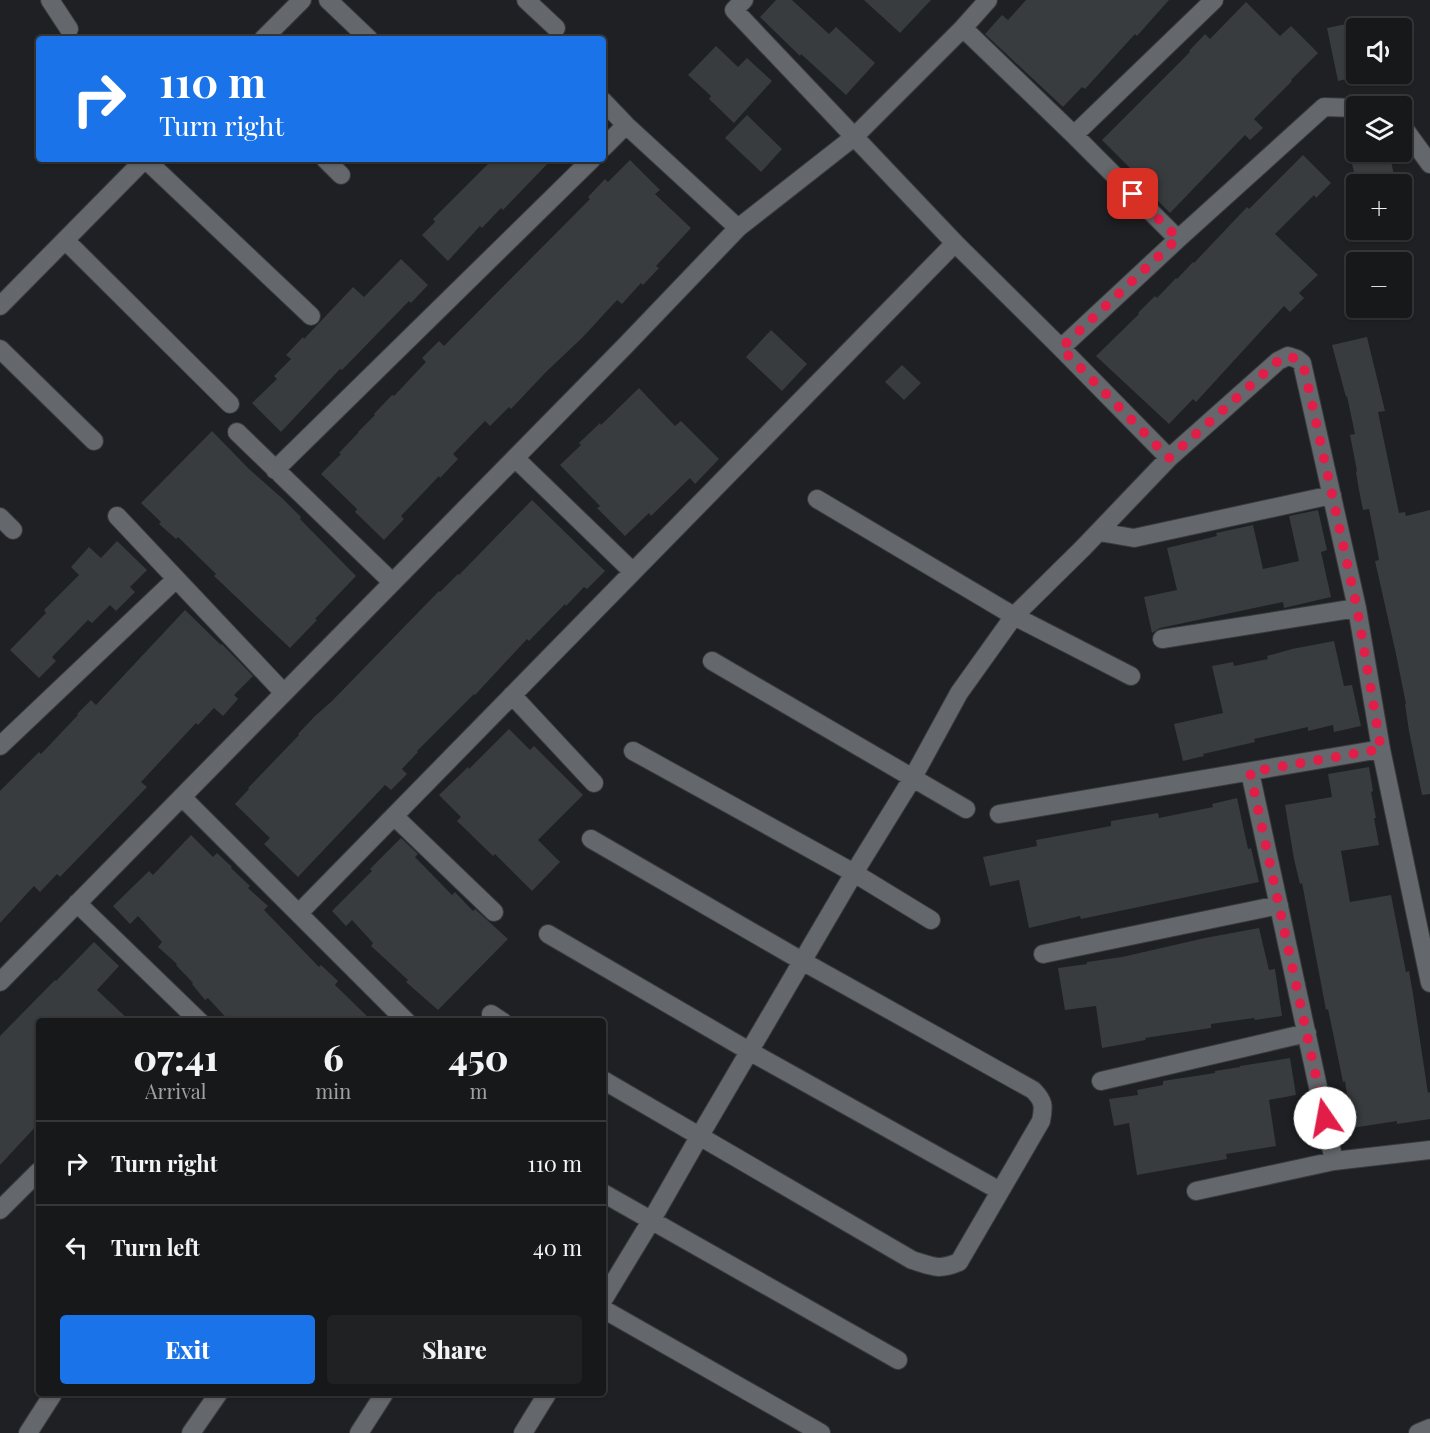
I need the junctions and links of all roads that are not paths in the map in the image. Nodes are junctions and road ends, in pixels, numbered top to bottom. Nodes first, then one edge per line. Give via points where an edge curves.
1 (50, 0) edge
2 (302, 0) edge
3 (328, 0) edge
4 (526, 0) edge
5 (988, 0) edge
6 (1214, 0) edge
7 (734, 3) edge
8 (556, 28) dead end
9 (963, 28) junction
10 (69, 29) dead end
11 (266, 36) edge
12 (366, 36) edge
13 (606, 104) edge
14 (1346, 108) edge
15 (627, 125) junction
16 (1074, 135) junction
17 (854, 137) junction
18 (1412, 139) edge
19 (606, 145) edge
20 (142, 162) edge
21 (148, 162) edge
22 (328, 162) edge
23 (589, 162) edge
24 (1430, 164) edge
25 (341, 175) dead end
26 (738, 228) junction
27 (1178, 238) junction
28 (65, 240) junction
29 (955, 243) junction
30 (0, 306) edge
31 (311, 316) dead end
32 (1061, 348) junction
33 (0, 349) edge
34 (230, 404) dead end
35 (237, 432) dead end
36 (94, 441) dead end
37 (514, 458) junction
38 (1169, 458) junction
39 (275, 470) junction
40 (1332, 495) junction
41 (817, 499) dead end
42 (117, 516) dead end
43 (0, 517) edge
44 (13, 530) dead end
45 (1099, 532) junction
46 (633, 572) junction
47 (176, 579) junction
48 (392, 582) junction
49 (1357, 608) junction
50 (1014, 616) junction
51 (1162, 639) dead end
52 (712, 661) dead end
53 (1131, 676) dead end
54 (284, 693) junction
55 (512, 695) junction
56 (0, 746) edge
57 (1381, 749) junction
58 (633, 751) dead end
59 (1250, 772) junction
60 (912, 779) junction
61 (594, 783) dead end
62 (182, 797) junction
63 (966, 809) dead end
64 (999, 814) dead end
65 (394, 816) junction
66 (591, 839) dead end
67 (854, 873) junction
68 (78, 903) junction
69 (1279, 904) junction
70 (494, 912) dead end
71 (299, 913) junction
72 (931, 920) dead end
73 (548, 934) dead end
74 (1043, 954) dead end
75 (802, 961) junction
76 (0, 982) edge
77 (1430, 983) edge
78 (193, 1018) edge
79 (396, 1018) edge
80 (1307, 1033) junction
81 (749, 1051) junction
82 (1101, 1081) dead end
83 (606, 1082) edge
84 (699, 1137) junction
85 (1430, 1150) edge
86 (1334, 1161) junction
87 (36, 1174) edge
88 (999, 1191) junction
89 (1196, 1191) dead end
90 (606, 1195) edge
91 (0, 1210) edge
92 (651, 1221) junction
93 (606, 1295) edge
94 (606, 1311) edge
95 (898, 1360) dead end
96 (52, 1396) edge
97 (217, 1396) edge
98 (383, 1396) edge
99 (546, 1396) edge
100 (1430, 1428) edge
101 (28, 1433) edge
102 (191, 1433) edge
103 (359, 1433) edge
104 (523, 1433) edge
105 (821, 1433) edge
106 (1418, 1433) edge

1 - 10 street
2 - 11 street
3 - 12 street
4 - 8 street
5 - 9 street
6 - 16 street
7 - 17 street
9 - 16 street
9 - 17 street
13 - 15 street
14 - 27 street via 1323,107
15 - 19 street
15 - 26 street
16 - 27 street
17 - 26 street
17 - 29 street
18 - 24 street
20 - 28 street
21 - 31 street
22 - 25 street
23 - 39 street
26 - 37 street
27 - 32 street
28 - 30 street
28 - 34 street
29 - 32 street
29 - 46 street
32 - 38 street
33 - 36 street
35 - 39 street
37 - 46 street
37 - 48 street
38 - 40 street via 1264,372 1288,356 1302,363
38 - 45 street
39 - 48 street
40 - 45 street via 1134,538
40 - 49 street
41 - 50 street
42 - 47 street
43 - 44 street
45 - 50 street
46 - 55 street
47 - 54 street
47 - 56 street
48 - 54 street
49 - 51 street
49 - 57 street
50 - 53 street
50 - 60 street via 959,693
52 - 60 street
54 - 62 street
55 - 61 street
55 - 65 street
57 - 59 street
57 - 77 street
58 - 67 street
59 - 64 street
59 - 69 street
60 - 63 street
60 - 67 street
62 - 68 street
62 - 71 street
65 - 70 street
65 - 71 street
66 - 75 street
67 - 72 street
67 - 75 street
68 - 76 street
68 - 78 street
69 - 74 street
69 - 80 street
71 - 79 street
73 - 81 street
75 - 81 street
75 - 88 street via 1039,1096 1044,1109 1041,1121
80 - 82 street
80 - 86 street
81 - 84 street
81 - 88 street
83 - 84 street
84 - 88 street via 912,1260 938,1268 959,1262
84 - 92 street
85 - 86 street
86 - 89 street
87 - 91 street
90 - 92 street
92 - 93 street
92 - 95 street
94 - 105 street
96 - 101 street
97 - 102 street
98 - 103 street
99 - 104 street
100 - 106 street

